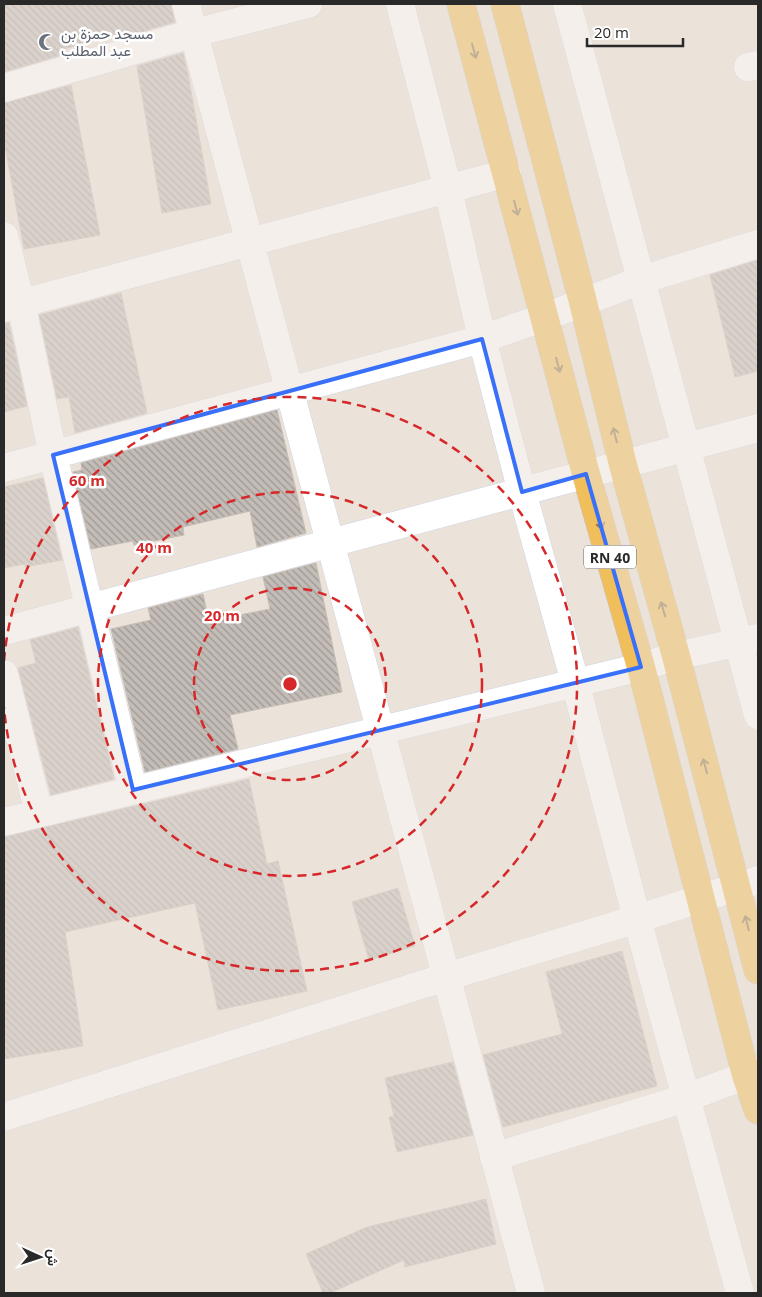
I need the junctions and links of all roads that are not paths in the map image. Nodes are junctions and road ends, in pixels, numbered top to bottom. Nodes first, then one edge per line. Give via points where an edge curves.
1 (186, 4) edge
2 (308, 4) edge
3 (400, 4) edge
4 (461, 4) edge
5 (506, 4) edge
6 (566, 4) edge
7 (194, 33) junction
8 (4, 88) edge
9 (507, 173) junction
10 (448, 189) junction
11 (4, 236) edge
12 (250, 242) junction
13 (758, 244) edge
14 (641, 280) junction
15 (583, 302) junction
16 (12, 305) edge
17 (545, 317) junction
18 (482, 340) junction
19 (290, 392) junction
20 (758, 428) edge
21 (686, 448) junction
22 (53, 455) junction
23 (623, 465) junction
24 (4, 468) edge
25 (586, 474) junction
26 (522, 492) junction
27 (330, 544) junction
28 (90, 608) junction
29 (4, 631) edge
30 (749, 641) edge
31 (676, 656) junction
32 (641, 667) junction
33 (4, 674) edge
34 (575, 682) junction
35 (758, 715) edge
36 (380, 730) junction
37 (133, 790) junction
38 (39, 813) junction
39 (4, 822) edge
40 (748, 883) edge
41 (700, 898) junction
42 (637, 919) junction
43 (758, 970) edge
44 (446, 977) junction
45 (752, 1073) edge
46 (686, 1098) junction
47 (758, 1110) edge
48 (4, 1117) edge
49 (494, 1156) junction
50 (531, 1293) edge
51 (740, 1293) edge

1 - 7 street
2 - 7 street
3 - 10 street
4 -> 9 main road, RN 40
5 - 15 main road, RN 40
6 - 14 street
7 - 8 street
7 - 12 street
9 - 10 street
9 -> 17 main road, RN 40
10 - 12 street
10 - 18 street
11 - 16 street
12 - 16 street
12 - 19 street
13 - 14 street
14 - 15 street
14 - 21 street
15 - 17 street
23 -> 15 main road, RN 40
16 - 22 street
17 - 18 street
17 -> 25 main road, RN 40
18 - 19 street
18 - 26 street
19 - 22 street
19 - 27 street
20 - 21 street
21 - 23 street
21 - 30 street
22 - 24 street
22 - 28 street
23 - 25 street
31 -> 23 main road, RN 40
25 - 26 street
25 -> 32 main road, RN 40
26 - 27 street
26 - 34 street
27 - 28 street
27 - 36 street
28 - 29 street
28 - 37 street
30 - 31 street
30 - 35 street
31 - 32 street
40 -> 31 main road, RN 40
32 - 34 street
32 - 41 main road, RN 40
33 - 38 street
34 - 36 street
34 - 42 street
36 - 37 street
36 - 44 street
37 - 38 street
38 - 39 street
40 - 41 street
43 -> 40 main road, RN 40
41 - 42 street
41 - 45 main road, RN 40
42 - 44 street
42 - 46 street
44 - 48 street
44 - 49 street
45 - 46 street
45 - 47 main road, RN 40
46 - 49 street
46 - 51 street
49 - 50 street

